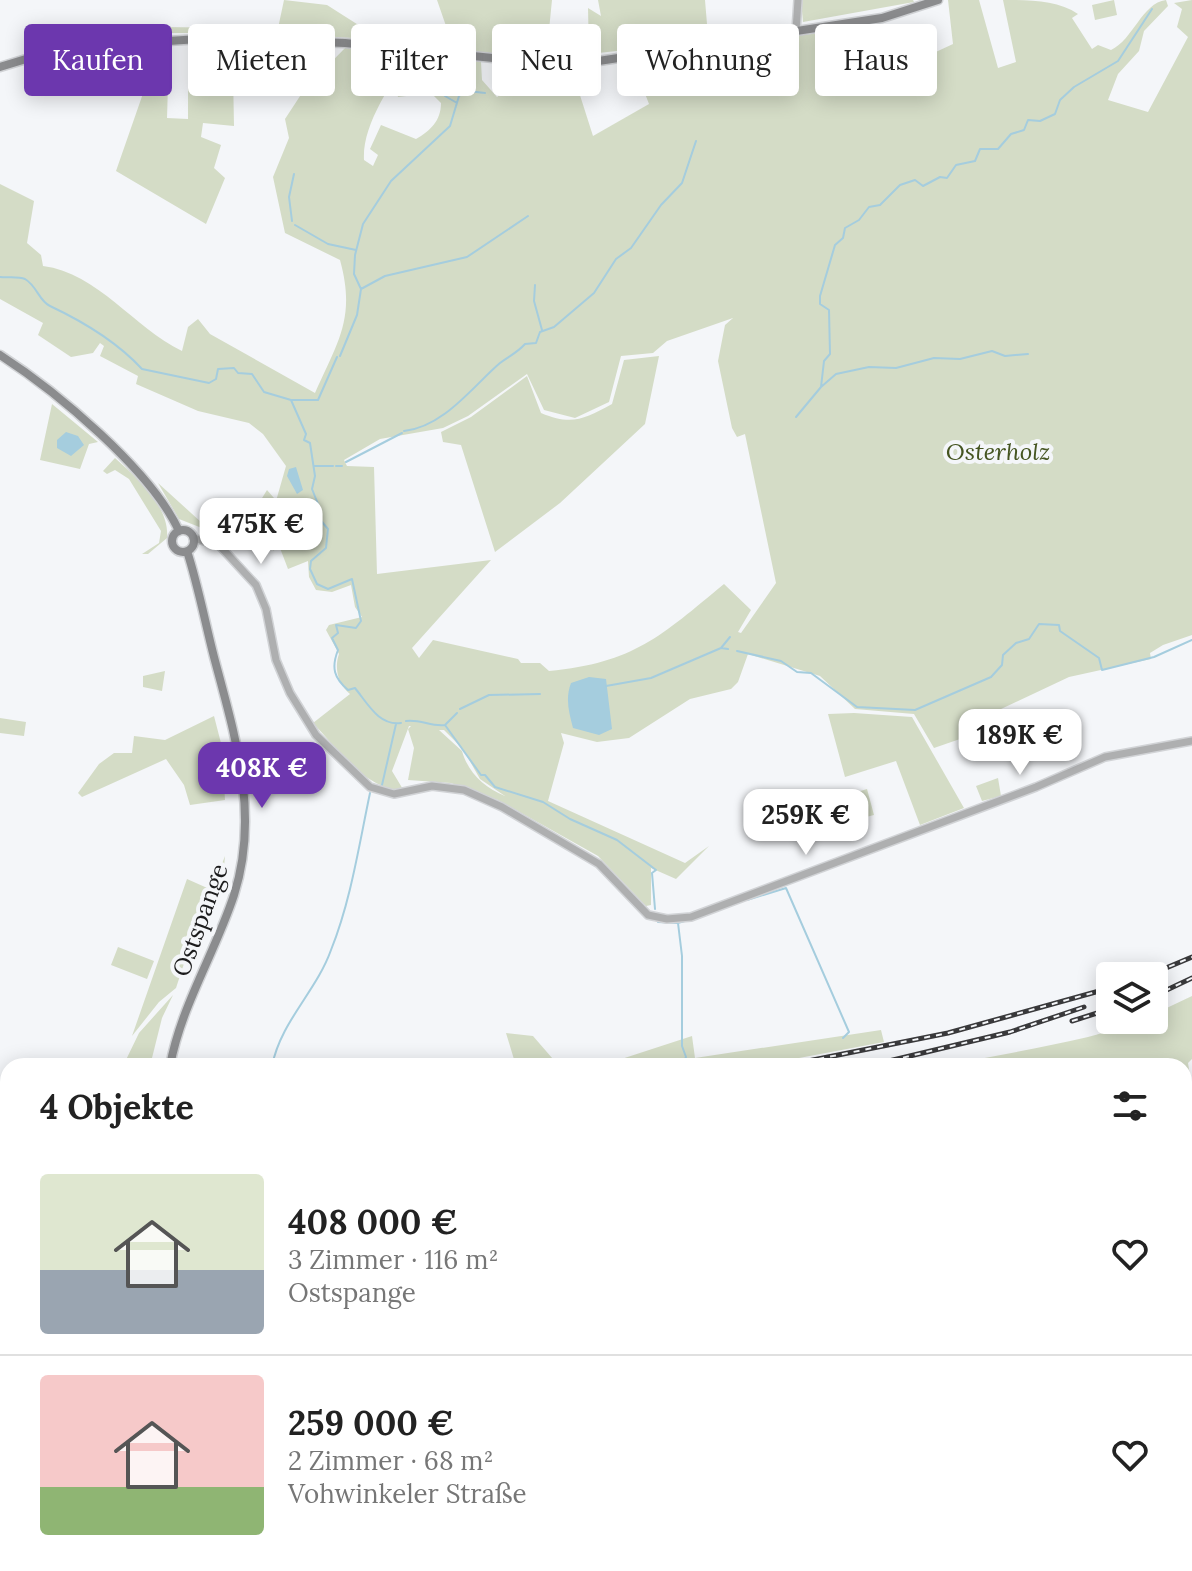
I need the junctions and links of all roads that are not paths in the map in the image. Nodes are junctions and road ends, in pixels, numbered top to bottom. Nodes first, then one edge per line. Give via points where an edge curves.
1 (798, 0) edge
2 (938, 0) edge
3 (796, 24) edge
4 (799, 31) edge
5 (617, 57) edge
6 (0, 67) edge
7 (0, 355) edge
8 (179, 531) junction
9 (193, 538) junction
10 (187, 551) junction
11 (1192, 741) edge
12 (172, 1058) edge

1 - 3 street
2 - 4 main road via 882,18
5 - 6 main road via 576,63 506,60 329,42 214,38 62,48
7 - 8 main road via 132,464 155,489
8 - 9 main road via 188,531
8 - 10 main road via 172,537 173,546
9 - 10 main road
9 - 11 street via 219,545 256,585 290,693 316,735 370,787 394,794 443,786 482,797 599,864 646,913 662,919 691,917 1105,757
10 - 12 main road, Ostspange via 239,755 247,820 234,895

